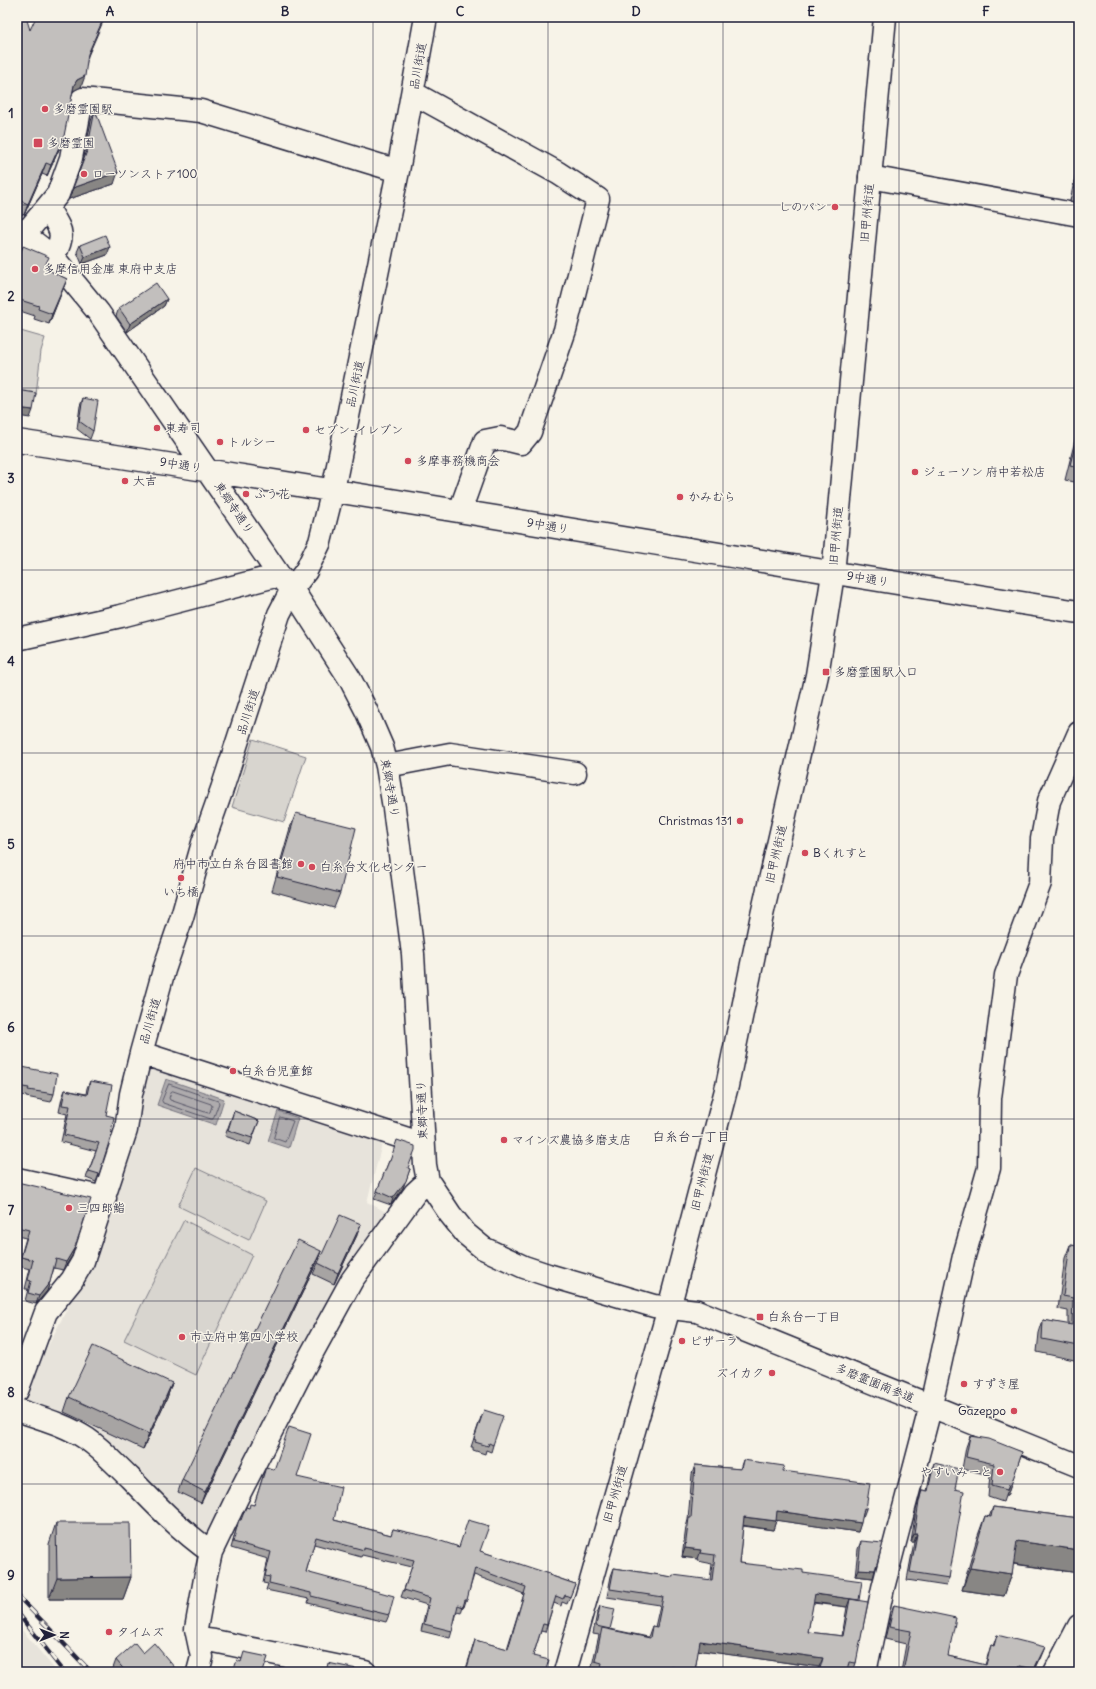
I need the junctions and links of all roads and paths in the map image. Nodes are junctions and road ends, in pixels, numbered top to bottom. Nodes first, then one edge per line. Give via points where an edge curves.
1 (426, 17) edge
2 (885, 17) edge
3 (413, 93) junction
4 (398, 171) junction
5 (870, 177) junction
6 (48, 208) junction
7 (1079, 215) edge
8 (20, 233) edge
9 (54, 257) junction
10 (17, 440) edge
11 (207, 469) junction
12 (333, 490) junction
13 (460, 511) junction
14 (833, 574) junction
15 (285, 582) junction
16 (1079, 612) edge
17 (17, 638) edge
18 (1079, 733) edge
19 (387, 766) junction
20 (575, 773) dead end
21 (141, 1053) junction
22 (423, 1144) junction
23 (17, 1178) edge
24 (428, 1181) junction
25 (105, 1198) junction
26 (669, 1308) junction
27 (17, 1391) edge
28 (931, 1405) junction
29 (17, 1410) edge
30 (1079, 1466) edge
31 (211, 1552) junction
32 (1079, 1626) edge
33 (199, 1639) junction
34 (1079, 1660) edge
35 (198, 1672) edge
36 (365, 1672) edge
37 (565, 1672) edge
38 (865, 1672) edge
39 (1055, 1672) edge
40 (1073, 1672) edge

1 - 3 main road, 品川街道
2 - 5 main road, 旧甲州街道
3 - 4 main road, 品川街道
3 - 13 main road via 598,199 565,330 530,432 522,443 500,438 485,441
4 - 6 main road via 201,111 82,99 70,158 58,194
4 - 12 main road, 品川街道
5 - 7 main road
5 - 14 main road, 旧甲州街道
6 - 8 main road
6 - 9 main road via 61,233 61,244
8 - 9 main road, 東郷寺通り
9 - 11 main road, 東郷寺通り via 98,313
10 - 11 main road, 9中通り
11 - 12 main road, 9中通り
11 - 15 main road, 東郷寺通り
12 - 13 main road, 9中通り
12 - 15 main road, 品川街道 via 320,542 306,571
13 - 14 main road, 9中通り
14 - 16 main road, 9中通り
14 - 26 main road, 旧甲州街道 via 817,675 762,915 727,1086
15 - 17 main road
15 - 19 main road, 東郷寺通り via 350,679 382,747
15 - 21 main road, 品川街道 via 279,614 203,842
18 - 28 main road via 1049,802 1042,839 1040,883 1006,974 990,1098 989,1168 964,1256
19 - 20 main road via 450,754
19 - 22 main road, 東郷寺通り via 413,954
21 - 22 main road
21 - 25 main road, 品川街道 via 126,1130
22 - 24 main road, 東郷寺通り
23 - 25 main road
24 - 26 main road, 東郷寺通り via 466,1234 483,1248 524,1267 654,1306
24 - 31 main road via 415,1193 352,1280 301,1373
25 - 27 main road, 品川街道 via 83,1261 72,1280 46,1312
26 - 28 main road, 多磨霊園南参道 via 697,1311
26 - 37 main road, 旧甲州街道
28 - 30 main road, 多磨霊園南参道
28 - 38 main road via 883,1588
29 - 31 main road via 68,1428 87,1439 102,1450 164,1513
31 - 33 main road via 196,1629
32 - 39 main road
33 - 35 main road via 202,1656
33 - 36 main road
34 - 40 main road

